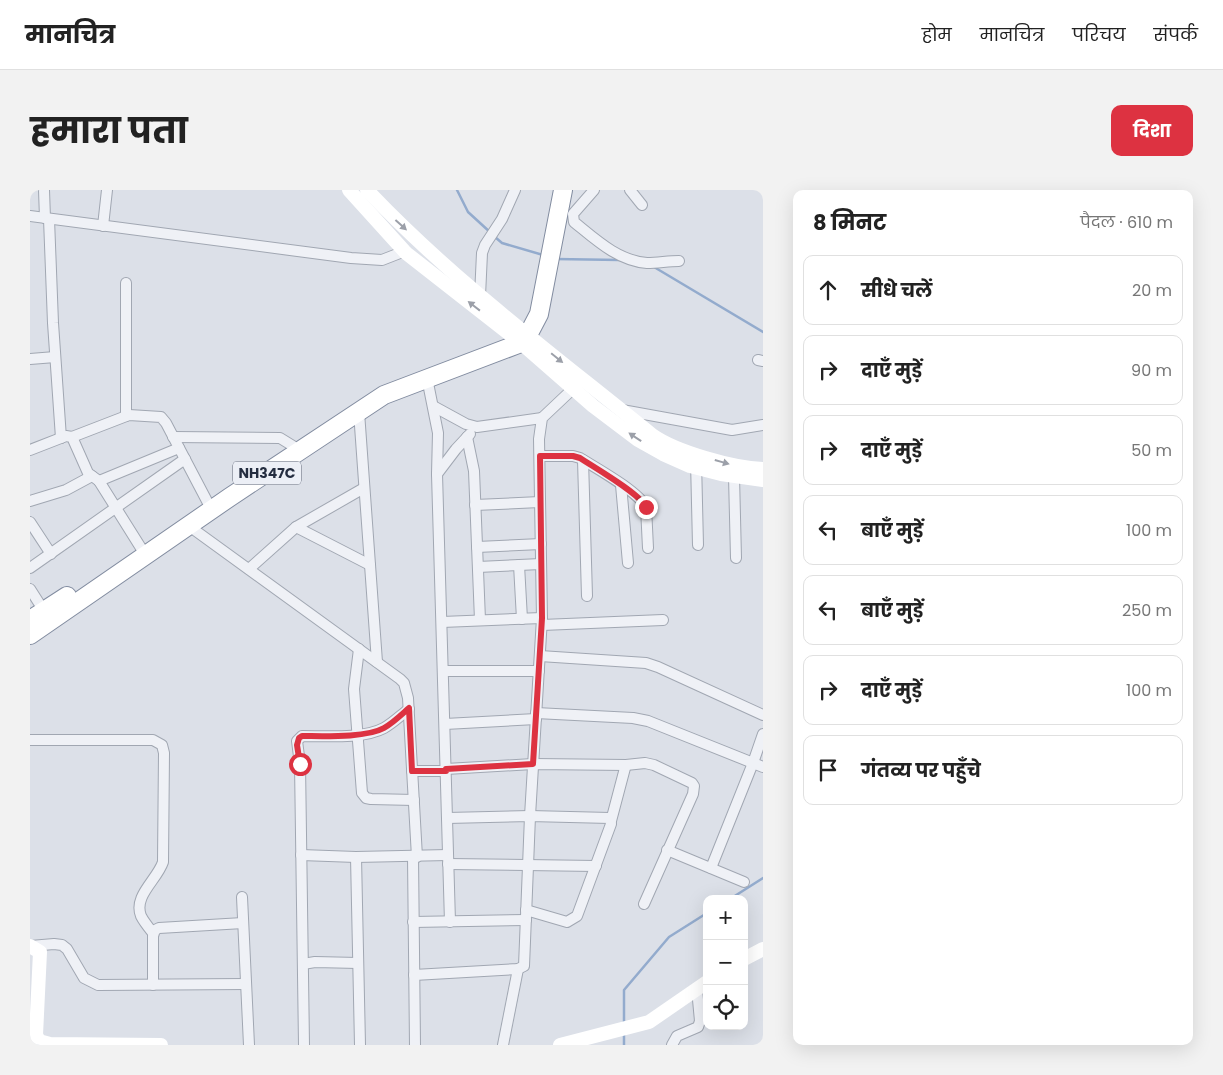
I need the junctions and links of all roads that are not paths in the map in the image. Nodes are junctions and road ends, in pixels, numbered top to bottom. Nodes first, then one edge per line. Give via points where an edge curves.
1 (44, 190) edge
2 (107, 190) edge
3 (349, 190) edge
4 (367, 190) edge
5 (515, 190) edge
6 (555, 190) edge
7 (563, 190) edge
8 (594, 190) edge
9 (630, 190) edge
10 (642, 205) dead end
11 (30, 216) edge
12 (47, 219) junction
13 (103, 226) junction
14 (405, 252) junction
15 (678, 261) dead end
16 (126, 283) dead end
17 (539, 286) junction
18 (480, 296) junction
19 (520, 336) junction
20 (55, 357) junction
21 (30, 359) edge
22 (462, 360) junction
23 (428, 378) junction
24 (578, 384) junction
25 (433, 406) junction
26 (620, 410) junction
27 (359, 412) junction
28 (126, 416) junction
29 (542, 418) junction
30 (763, 425) edge
31 (477, 427) junction
32 (72, 437) junction
33 (467, 437) junction
34 (61, 438) junction
35 (174, 438) junction
36 (292, 446) junction
37 (179, 448) junction
38 (30, 450) edge
39 (540, 456) junction
40 (185, 460) junction
41 (583, 460) junction
42 (696, 461) junction
43 (763, 469) edge
44 (437, 474) junction
45 (734, 476) junction
46 (96, 479) junction
47 (763, 480) edge
48 (621, 485) junction
49 (364, 488) junction
50 (30, 502) edge
51 (540, 502) junction
52 (208, 503) junction
53 (475, 505) junction
54 (116, 509) junction
55 (30, 522) edge
56 (189, 526) junction
57 (296, 527) junction
58 (541, 544) junction
59 (698, 545) dead end
60 (477, 547) junction
61 (140, 548) junction
62 (648, 548) dead end
63 (51, 554) junction
64 (736, 558) dead end
65 (628, 563) dead end
66 (370, 564) junction
67 (541, 564) junction
68 (519, 565) junction
69 (478, 567) junction
70 (30, 568) edge
71 (249, 569) junction
72 (30, 589) edge
73 (587, 596) dead end
74 (37, 616) edge
75 (522, 619) junction
76 (480, 620) junction
77 (663, 620) dead end
78 (442, 622) junction
79 (542, 622) junction
80 (30, 636) edge
81 (359, 649) junction
82 (540, 656) junction
83 (377, 662) junction
84 (443, 671) junction
85 (539, 671) junction
86 (409, 708) junction
87 (763, 715) edge
88 (536, 716) junction
89 (444, 724) junction
90 (357, 734) junction
91 (763, 734) edge
92 (30, 740) edge
93 (533, 764) junction
94 (758, 765) edge
95 (625, 768) dead end
96 (446, 770) junction
97 (412, 771) junction
98 (414, 800) junction
99 (530, 816) junction
100 (447, 818) junction
101 (611, 821) junction
102 (667, 850) junction
103 (301, 855) junction
104 (356, 857) junction
105 (415, 857) junction
106 (448, 859) junction
107 (528, 866) junction
108 (596, 866) junction
109 (711, 868) junction
110 (744, 882) dead end
111 (242, 897) dead end
112 (644, 904) dead end
113 (526, 915) junction
114 (413, 922) junction
115 (450, 922) junction
116 (244, 923) junction
117 (153, 933) junction
118 (30, 946) edge
119 (763, 949) edge
120 (748, 957) edge
121 (358, 963) junction
122 (303, 964) junction
123 (518, 969) junction
124 (414, 974) junction
125 (246, 984) junction
126 (153, 986) junction
127 (702, 986) edge
128 (39, 1043) edge
129 (91, 1045) edge
130 (161, 1045) edge
131 (249, 1045) edge
132 (304, 1045) edge
133 (360, 1045) edge
134 (415, 1045) edge
135 (503, 1045) edge
136 (560, 1045) edge
137 (672, 1045) edge

1 - 12 street
2 - 13 street
3 - 14 main road
4 -> 18 main road via 394,219
5 - 18 street via 482,253
6 - 17 highway
7 - 17 highway
8 - 15 street via 573,214 574,222 621,256 636,261
9 - 10 street
11 - 12 street
12 - 13 street
12 - 20 street
13 - 14 street via 352,258 382,260
19 -> 14 main road
16 - 28 street
17 - 19 highway
18 - 19 main road
19 - 22 highway, NH347C
19 - 24 main road
20 - 21 street
20 - 34 street
22 - 23 highway, NH347C
22 - 36 highway, NH347C via 388,384
23 - 25 street
23 - 27 highway, NH347C via 389,392
24 - 26 main road
24 - 29 street
42 -> 24 main road via 663,454 638,440 593,406
25 - 31 street
25 - 44 street via 438,433
26 - 30 street via 732,430
26 - 42 main road via 662,442
27 - 49 street
27 - 56 highway, NH347C
28 - 32 street
28 - 35 street via 161,417
29 - 31 street
29 - 39 street
31 - 33 street
32 - 34 street
32 - 46 street via 88,473
33 - 44 street
33 - 53 street via 474,471
34 - 38 street
35 - 36 street via 280,438
35 - 37 street
36 - 52 highway, NH347C
37 - 40 street
37 - 46 street
39 - 41 street via 573,456
39 - 51 street
40 - 52 street
40 - 54 street
41 - 48 street
41 - 73 street
42 -> 43 main road
42 - 45 main road
42 - 59 street
44 - 78 street
45 - 47 main road
45 - 64 street
46 - 50 street
46 - 54 street
48 - 62 street via 645,504
48 - 65 street
49 - 57 street
49 - 66 street
51 - 53 street
51 - 58 street
52 - 61 highway, NH347C
53 - 60 street
54 - 61 street
54 - 63 street
55 - 63 street
56 - 71 street
56 - 80 highway, NH347C
57 - 66 street
57 - 71 street
58 - 60 street
58 - 67 street
60 - 69 street
61 - 74 highway, NH347C
63 - 70 street
66 - 83 street
67 - 68 street
67 - 79 street
68 - 69 street
68 - 75 street
69 - 76 street
71 - 81 street
72 - 74 street
75 - 76 street
75 - 79 street
76 - 78 street
77 - 79 street
78 - 84 street
79 - 82 street
81 - 83 street
81 - 90 street via 354,684
82 - 85 street
82 - 87 street via 646,663
83 - 86 street via 404,683
84 - 85 street
84 - 89 street
85 - 88 street
86 - 90 street via 383,729
86 - 97 street
88 - 89 street
88 - 93 street
88 - 94 street via 648,720
89 - 96 street
90 - 98 street via 361,789 366,798
90 - 103 street via 302,736 297,741
91 - 94 street
92 - 117 street via 153,740 162,745 162,862 139,905 142,918
93 - 96 street
93 - 99 street
93 - 102 street via 645,763 692,783 694,790
94 - 109 street
95 - 101 street
96 - 97 street
96 - 100 street
97 - 98 street
98 - 105 street
99 - 100 street
99 - 101 street via 607,817
99 - 107 street
100 - 106 street
101 - 108 street
102 - 109 street
102 - 112 street
103 - 104 street
103 - 122 street
104 - 105 street
104 - 121 street
105 - 106 street
105 - 114 street
106 - 107 street
106 - 115 street
107 - 108 street
107 - 113 street
108 - 113 street via 574,919 567,922
109 - 110 street
111 - 116 street
113 - 115 street
113 - 123 street via 524,966
114 - 115 street
114 - 124 street
116 - 117 street via 159,928
116 - 125 street
117 - 126 street
118 - 126 street via 62,945 84,978 98,985
118 - 128 main road via 40,952 36,1035
119 - 120 main road
121 - 122 street
121 - 133 street
122 - 132 street
123 - 124 street
123 - 135 street
124 - 134 street
125 - 126 street
125 - 131 street
127 - 136 main road via 649,1022
127 - 137 street via 698,1027 677,1036
128 - 129 main road
129 - 130 main road

